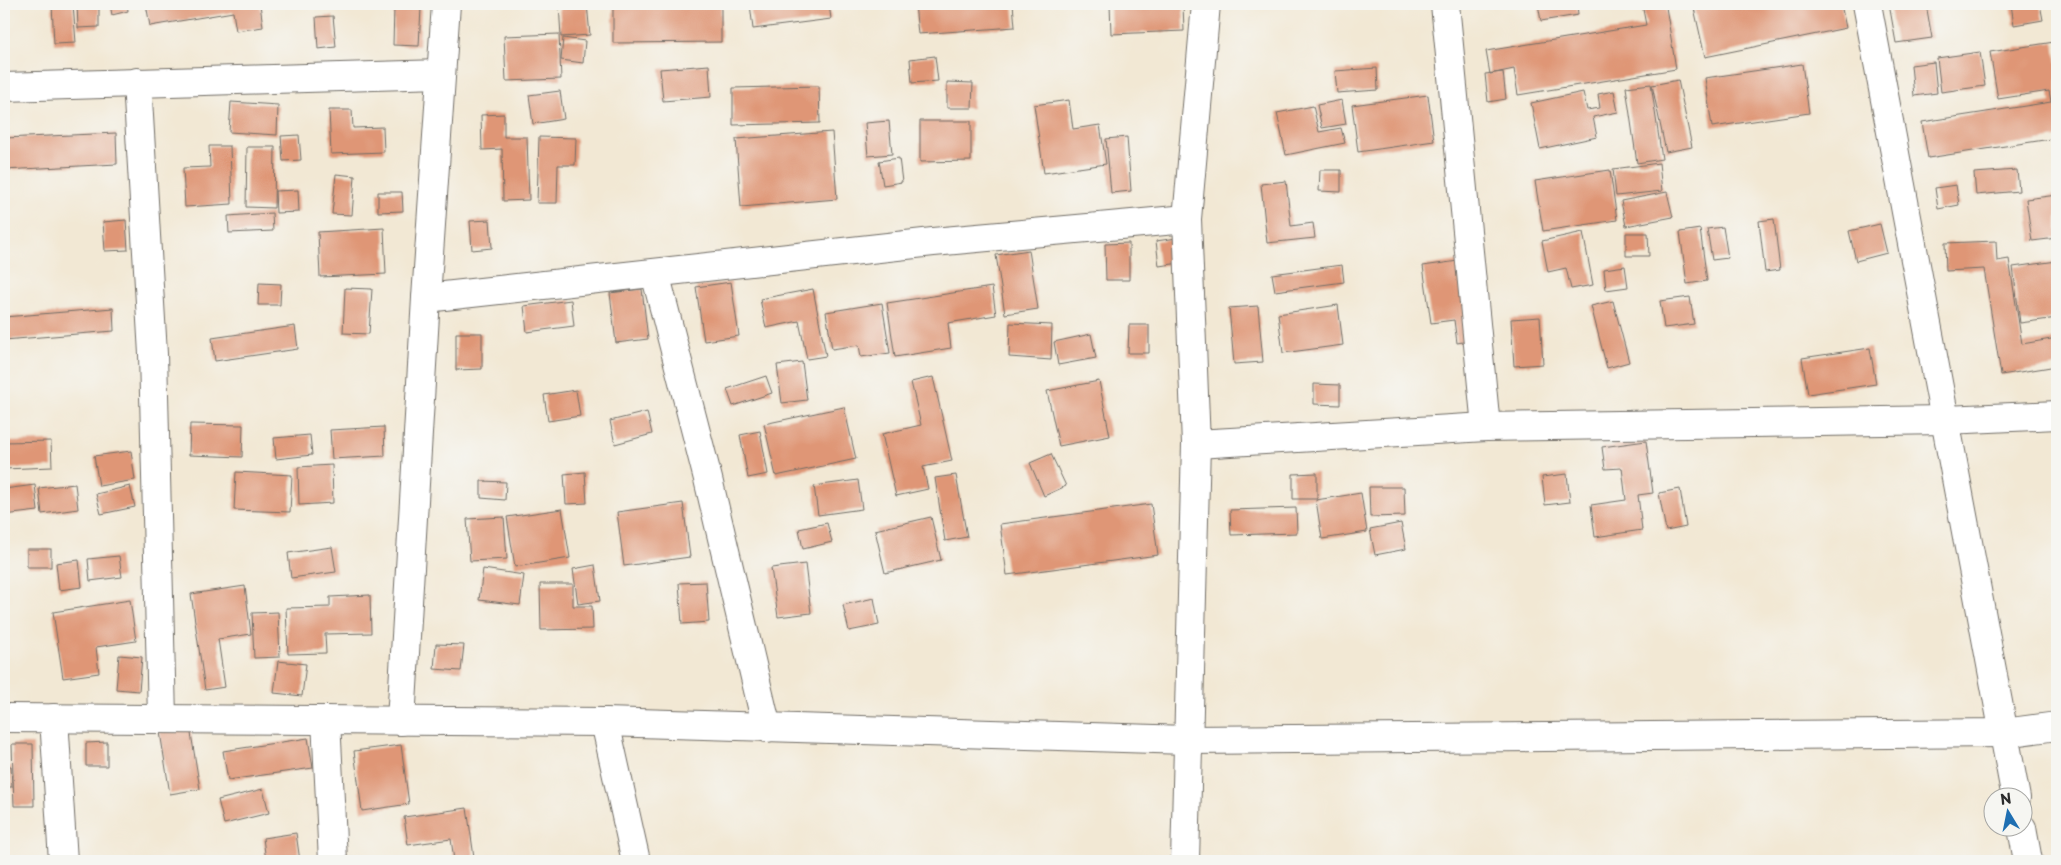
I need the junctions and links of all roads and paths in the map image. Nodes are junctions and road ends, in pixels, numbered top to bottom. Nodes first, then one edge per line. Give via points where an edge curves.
1 (446, 4) edge
2 (1206, 4) edge
3 (1445, 4) edge
4 (1867, 4) edge
5 (441, 74) junction
6 (137, 82) junction
7 (4, 87) edge
8 (1186, 219) junction
9 (655, 273) junction
10 (426, 298) junction
11 (2057, 415) edge
12 (1946, 420) junction
13 (1486, 427) junction
14 (1196, 444) junction
15 (4, 718) edge
16 (54, 718) junction
17 (162, 718) junction
18 (326, 720) junction
19 (401, 721) junction
20 (605, 722) junction
21 (2057, 726) edge
22 (768, 728) junction
23 (2004, 733) junction
24 (1187, 740) junction
25 (2014, 788) edge
26 (2024, 838) edge
27 (63, 861) edge
28 (333, 861) edge
29 (636, 861) edge
30 (1184, 861) edge
31 (2028, 861) edge

1 - 5 street
2 - 8 street
3 - 13 street
4 - 12 street
5 - 6 street
5 - 10 street
6 - 7 street
6 - 17 street via 153,354
8 - 9 street via 933,242
8 - 14 street
9 - 10 street
9 - 22 street
10 - 19 street
11 - 12 street
12 - 13 street
12 - 23 street
13 - 14 street
14 - 24 street
15 - 16 street
16 - 17 street
16 - 27 street
17 - 18 street
18 - 19 street
18 - 28 street
19 - 20 street
20 - 22 street
20 - 29 street
21 - 23 street
22 - 24 street
23 - 24 street
23 - 25 street
24 - 30 street
26 - 31 street

